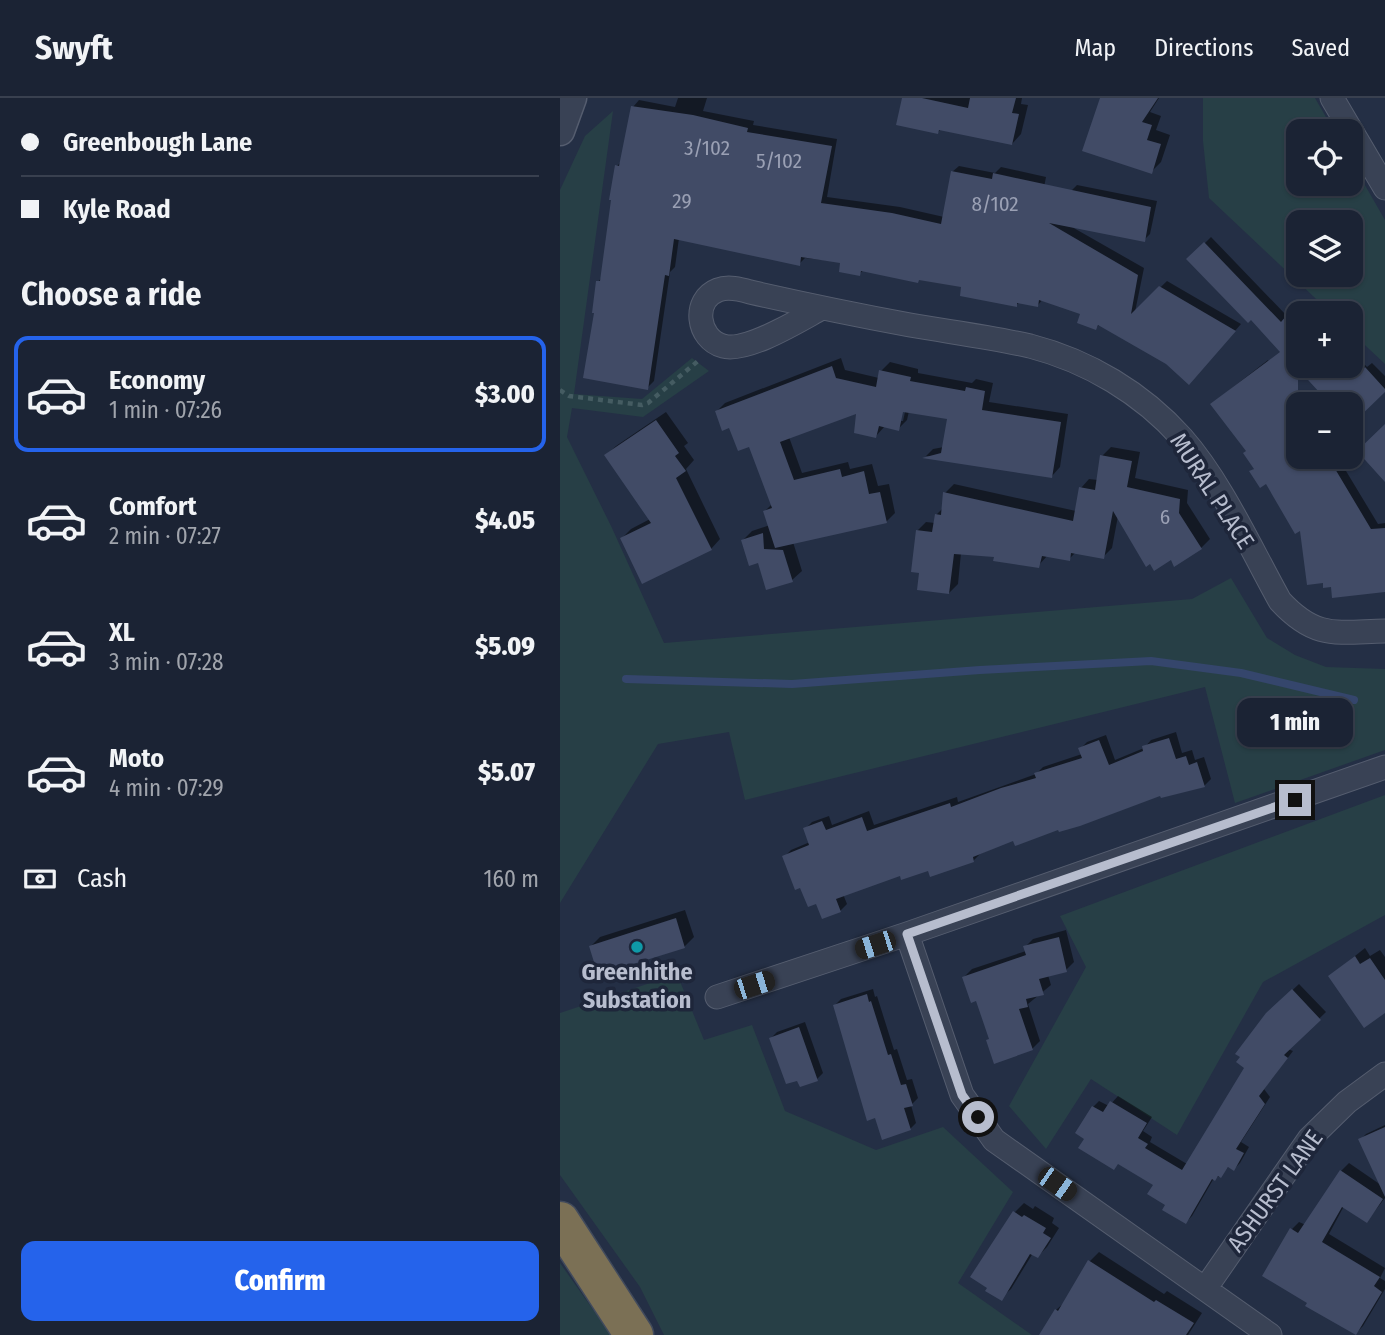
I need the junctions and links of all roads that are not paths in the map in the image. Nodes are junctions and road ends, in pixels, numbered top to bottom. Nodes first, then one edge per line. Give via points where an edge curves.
1 (572, 98) edge
2 (1332, 98) edge
3 (560, 131) edge
4 (1385, 188) edge
5 (820, 309) dead end
6 (1385, 631) edge
7 (1385, 767) edge
8 (907, 934) junction
9 (717, 997) dead end
10 (1385, 1074) edge
11 (560, 1221) edge
12 (1205, 1289) junction
13 (635, 1335) edge
14 (1270, 1335) edge

1 - 3 street
2 - 4 street
5 - 6 street, MURAL PLACE via 1031,346 1114,380 1183,439 1216,487 1280,601 1293,614 1307,625 1330,632
7 - 8 street
8 - 9 street
8 - 12 street via 962,1095 994,1140
10 - 12 street, ASHURST LANE via 1309,1139
11 - 13 highway
12 - 14 street

